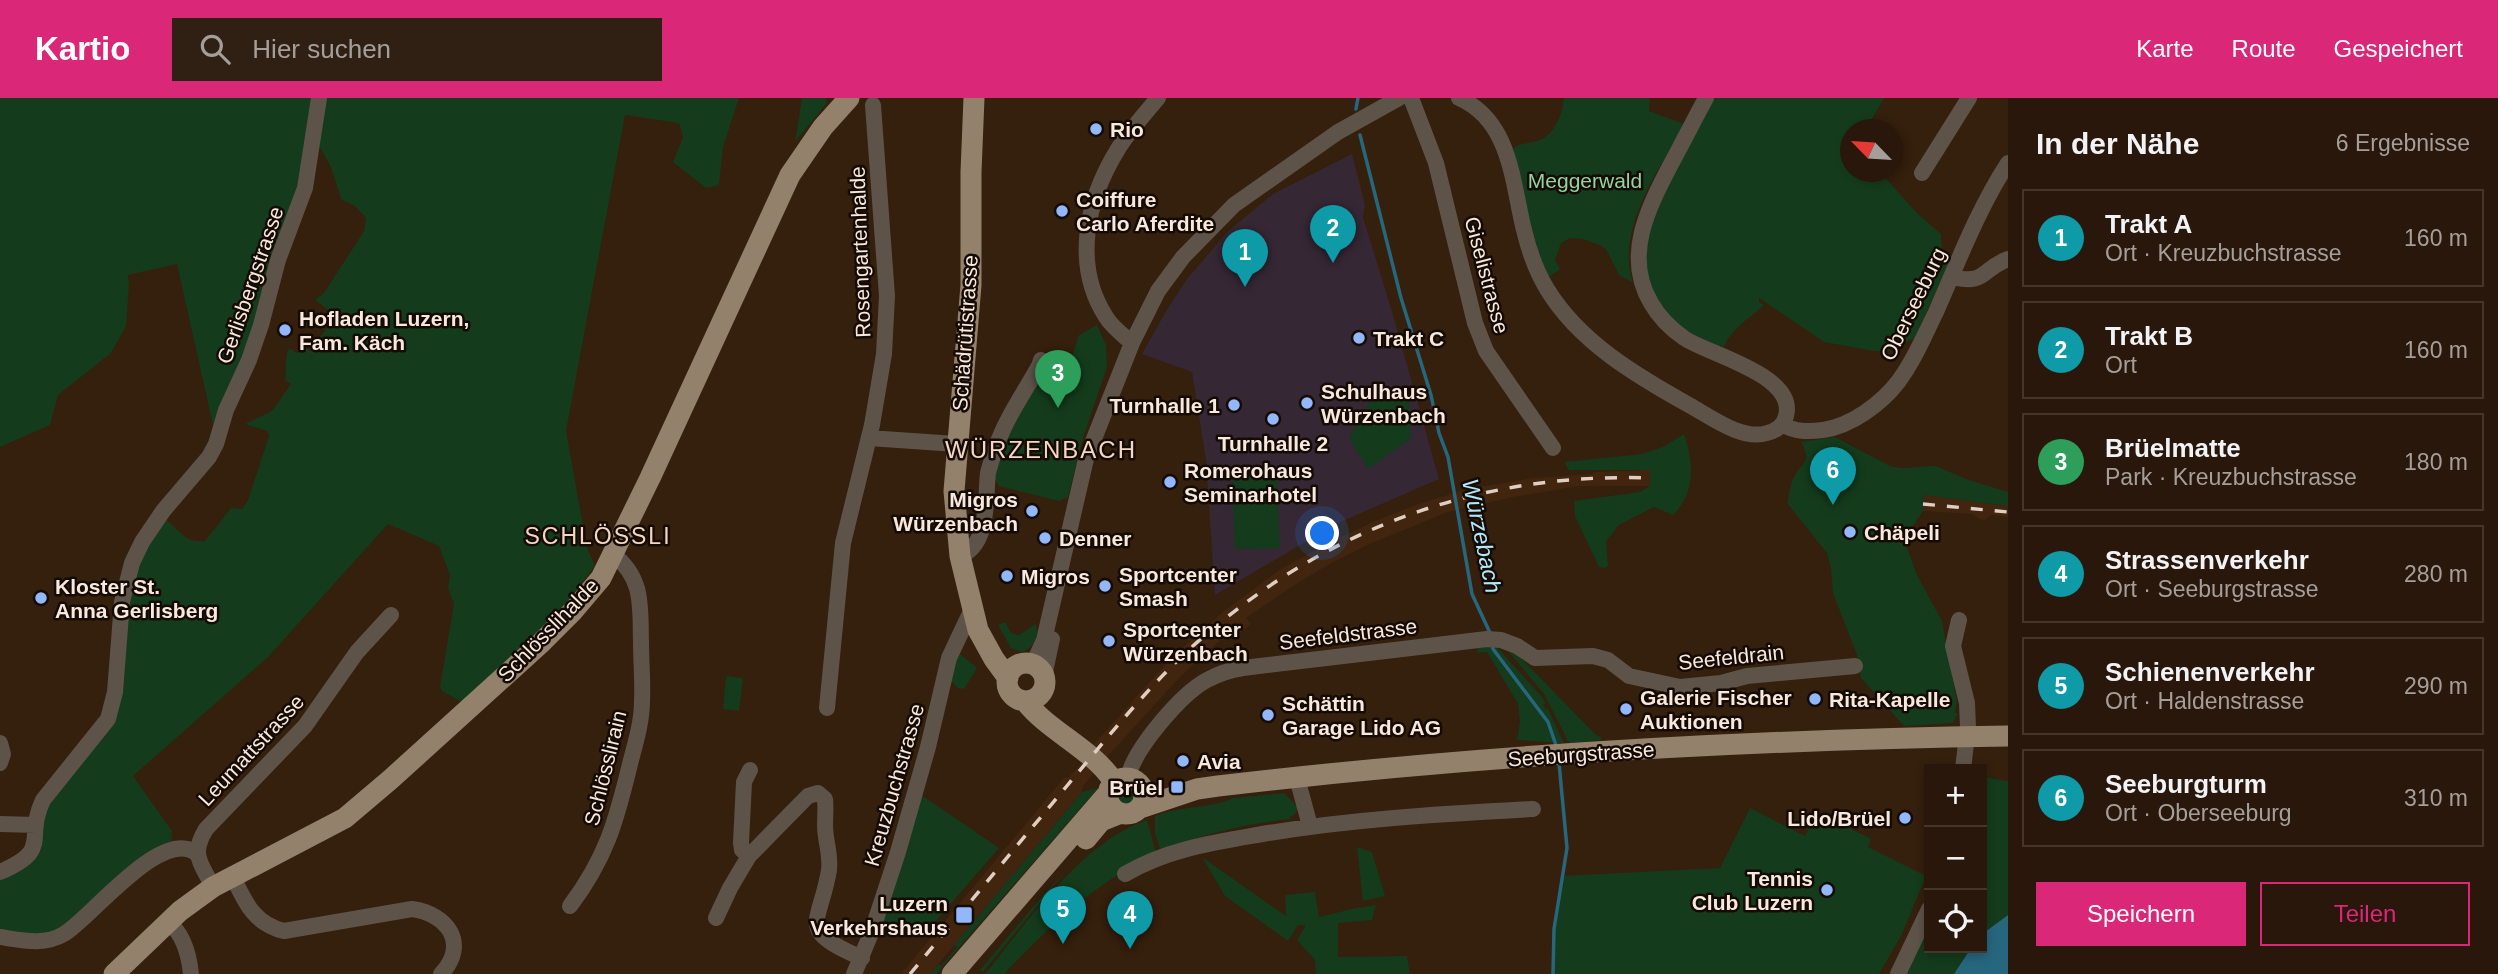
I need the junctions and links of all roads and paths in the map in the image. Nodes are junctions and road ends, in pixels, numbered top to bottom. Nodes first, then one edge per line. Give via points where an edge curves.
1 (319, 98) edge
2 (849, 98) edge
3 (974, 98) edge
4 (1158, 98) edge
5 (1399, 98) edge
6 (1411, 98) edge
7 (1459, 98) edge
8 (1706, 98) edge
9 (1969, 98) edge
10 (873, 105) dead end
11 (2008, 163) edge
12 (1922, 173) dead end
13 (2008, 259) edge
14 (1951, 277) junction
15 (1132, 343) junction
16 (1041, 360) dead end
17 (1782, 424) junction
18 (869, 438) junction
19 (956, 444) junction
20 (1553, 448) dead end
21 (614, 555) junction
22 (960, 556) junction
23 (973, 607) junction
24 (391, 615) dead end
25 (1959, 621) dead end
26 (984, 641) junction
27 (956, 646) junction
28 (1535, 658) joint
29 (1855, 666) dead end
30 (1028, 679) junction
31 (827, 708) dead end
32 (2008, 736) edge
33 (1967, 737) junction
34 (0, 743) edge
35 (0, 763) edge
36 (1964, 764) edge
37 (750, 770) dead end
38 (1297, 778) junction
39 (1123, 785) junction
40 (1197, 789) junction
41 (1532, 809) dead end
42 (1130, 811) junction
43 (0, 824) edge
44 (36, 825) junction
45 (1310, 827) junction
46 (196, 853) junction
47 (749, 856) junction
48 (0, 872) edge
49 (1125, 874) dead end
50 (233, 877) junction
51 (213, 887) junction
52 (570, 906) dead end
53 (716, 918) dead end
54 (1924, 919) edge
55 (168, 922) junction
56 (0, 937) edge
57 (862, 958) junction
58 (114, 974) edge
59 (191, 974) edge
60 (442, 974) edge
61 (854, 974) edge
62 (952, 974) edge
63 (971, 974) edge
64 (1898, 974) edge

1 - 44 street, Gerlisbergstrasse via 305,188 249,360 209,457 163,511 132,563 122,602 115,692 108,719 56,781 38,811
2 - 21 main road, Schlösslihalde via 790,175
3 - 19 main road, Schädrütistrasse via 971,285
4 - 15 street via 1104,174 1087,232 1085,255 1092,288 1105,316
5 - 15 street via 1297,159 1217,220 1158,291
6 - 20 street, Giselistrasse via 1436,163 1472,313 1485,347
7 - 17 street via 1480,111 1497,132 1506,150 1536,267 1574,325 1618,360 1721,423 1761,435
8 - 17 street via 1643,225 1638,254 1641,281 1658,314 1684,338 1775,385 1787,409
9 - 12 street
10 - 18 street, Rosengartenhalde via 887,296 883,364
11 - 14 street, Oberseeburg
13 - 14 street via 1978,279
14 - 17 street, Oberseeburg via 1912,362 1884,397 1859,416 1829,429 1810,432
15 - 30 street via 1086,459 1044,640
16 - 22 street via 996,448 982,528 971,550
18 - 19 street
18 - 31 street, Rosengartenhalde via 843,543
19 - 22 main road, Schädrütistrasse via 954,491
21 - 50 main road, Schlösslihalde via 601,578 548,636 345,818
21 - 52 street, Schlösslirain via 634,575 639,598 640,725 610,837 600,862
22 - 23 main road, Schädrütistrasse
23 - 26 main road, Schädrütistrasse
23 - 27 street, Kreuzbuchstrasse
23 - 30 main road, Schädrütistrasse via 1003,653
24 - 46 street, Leumattstrasse via 356,653 305,726 206,830
25 - 33 street via 1953,639 1967,703
26 - 27 street
26 - 30 main road, Schädrütistrasse
27 - 57 street, Kreuzbuchstrasse via 898,852
28 - 29 street, Seefeldrain via 1592,656 1608,660 1629,676 1680,687
28 - 39 street, Seefeldstrasse via 1517,646 1491,639 1228,671 1185,696 1136,755
30 - 39 main road via 1055,727
32 - 33 main road, Seeburgstrasse
33 - 36 street
33 - 38 main road, Seeburgstrasse via 1558,754
34 - 35 street
37 - 47 street via 744,782 741,843
38 - 40 main road, Seeburgstrasse
38 - 45 street
39 - 40 main road, Seeburgstrasse
39 - 42 main road via 1144,799
39 - 42 main road via 1111,806
39 - 62 main road
40 - 42 main road, Seeburgstrasse
41 - 45 street
42 - 63 main road, Seeburgstrasse via 1099,824
43 - 44 street
44 - 48 street, Gerlisbergstrasse via 29,856
45 - 49 street via 1191,846
46 - 51 street
46 - 56 street via 177,848 155,859 123,880 63,935 37,942
47 - 53 street
47 - 57 street via 808,796 822,795 830,866 816,915 817,929
50 - 51 main road, Schlösslihalde
50 - 60 street via 254,916 270,928 284,931 412,909 428,911 448,927 454,942 450,964
51 - 55 main road, Schlösslihalde
54 - 64 street
55 - 58 main road, Schlösslihalde
55 - 59 street via 184,944
57 - 61 street, Kreuzbuchstrasse

